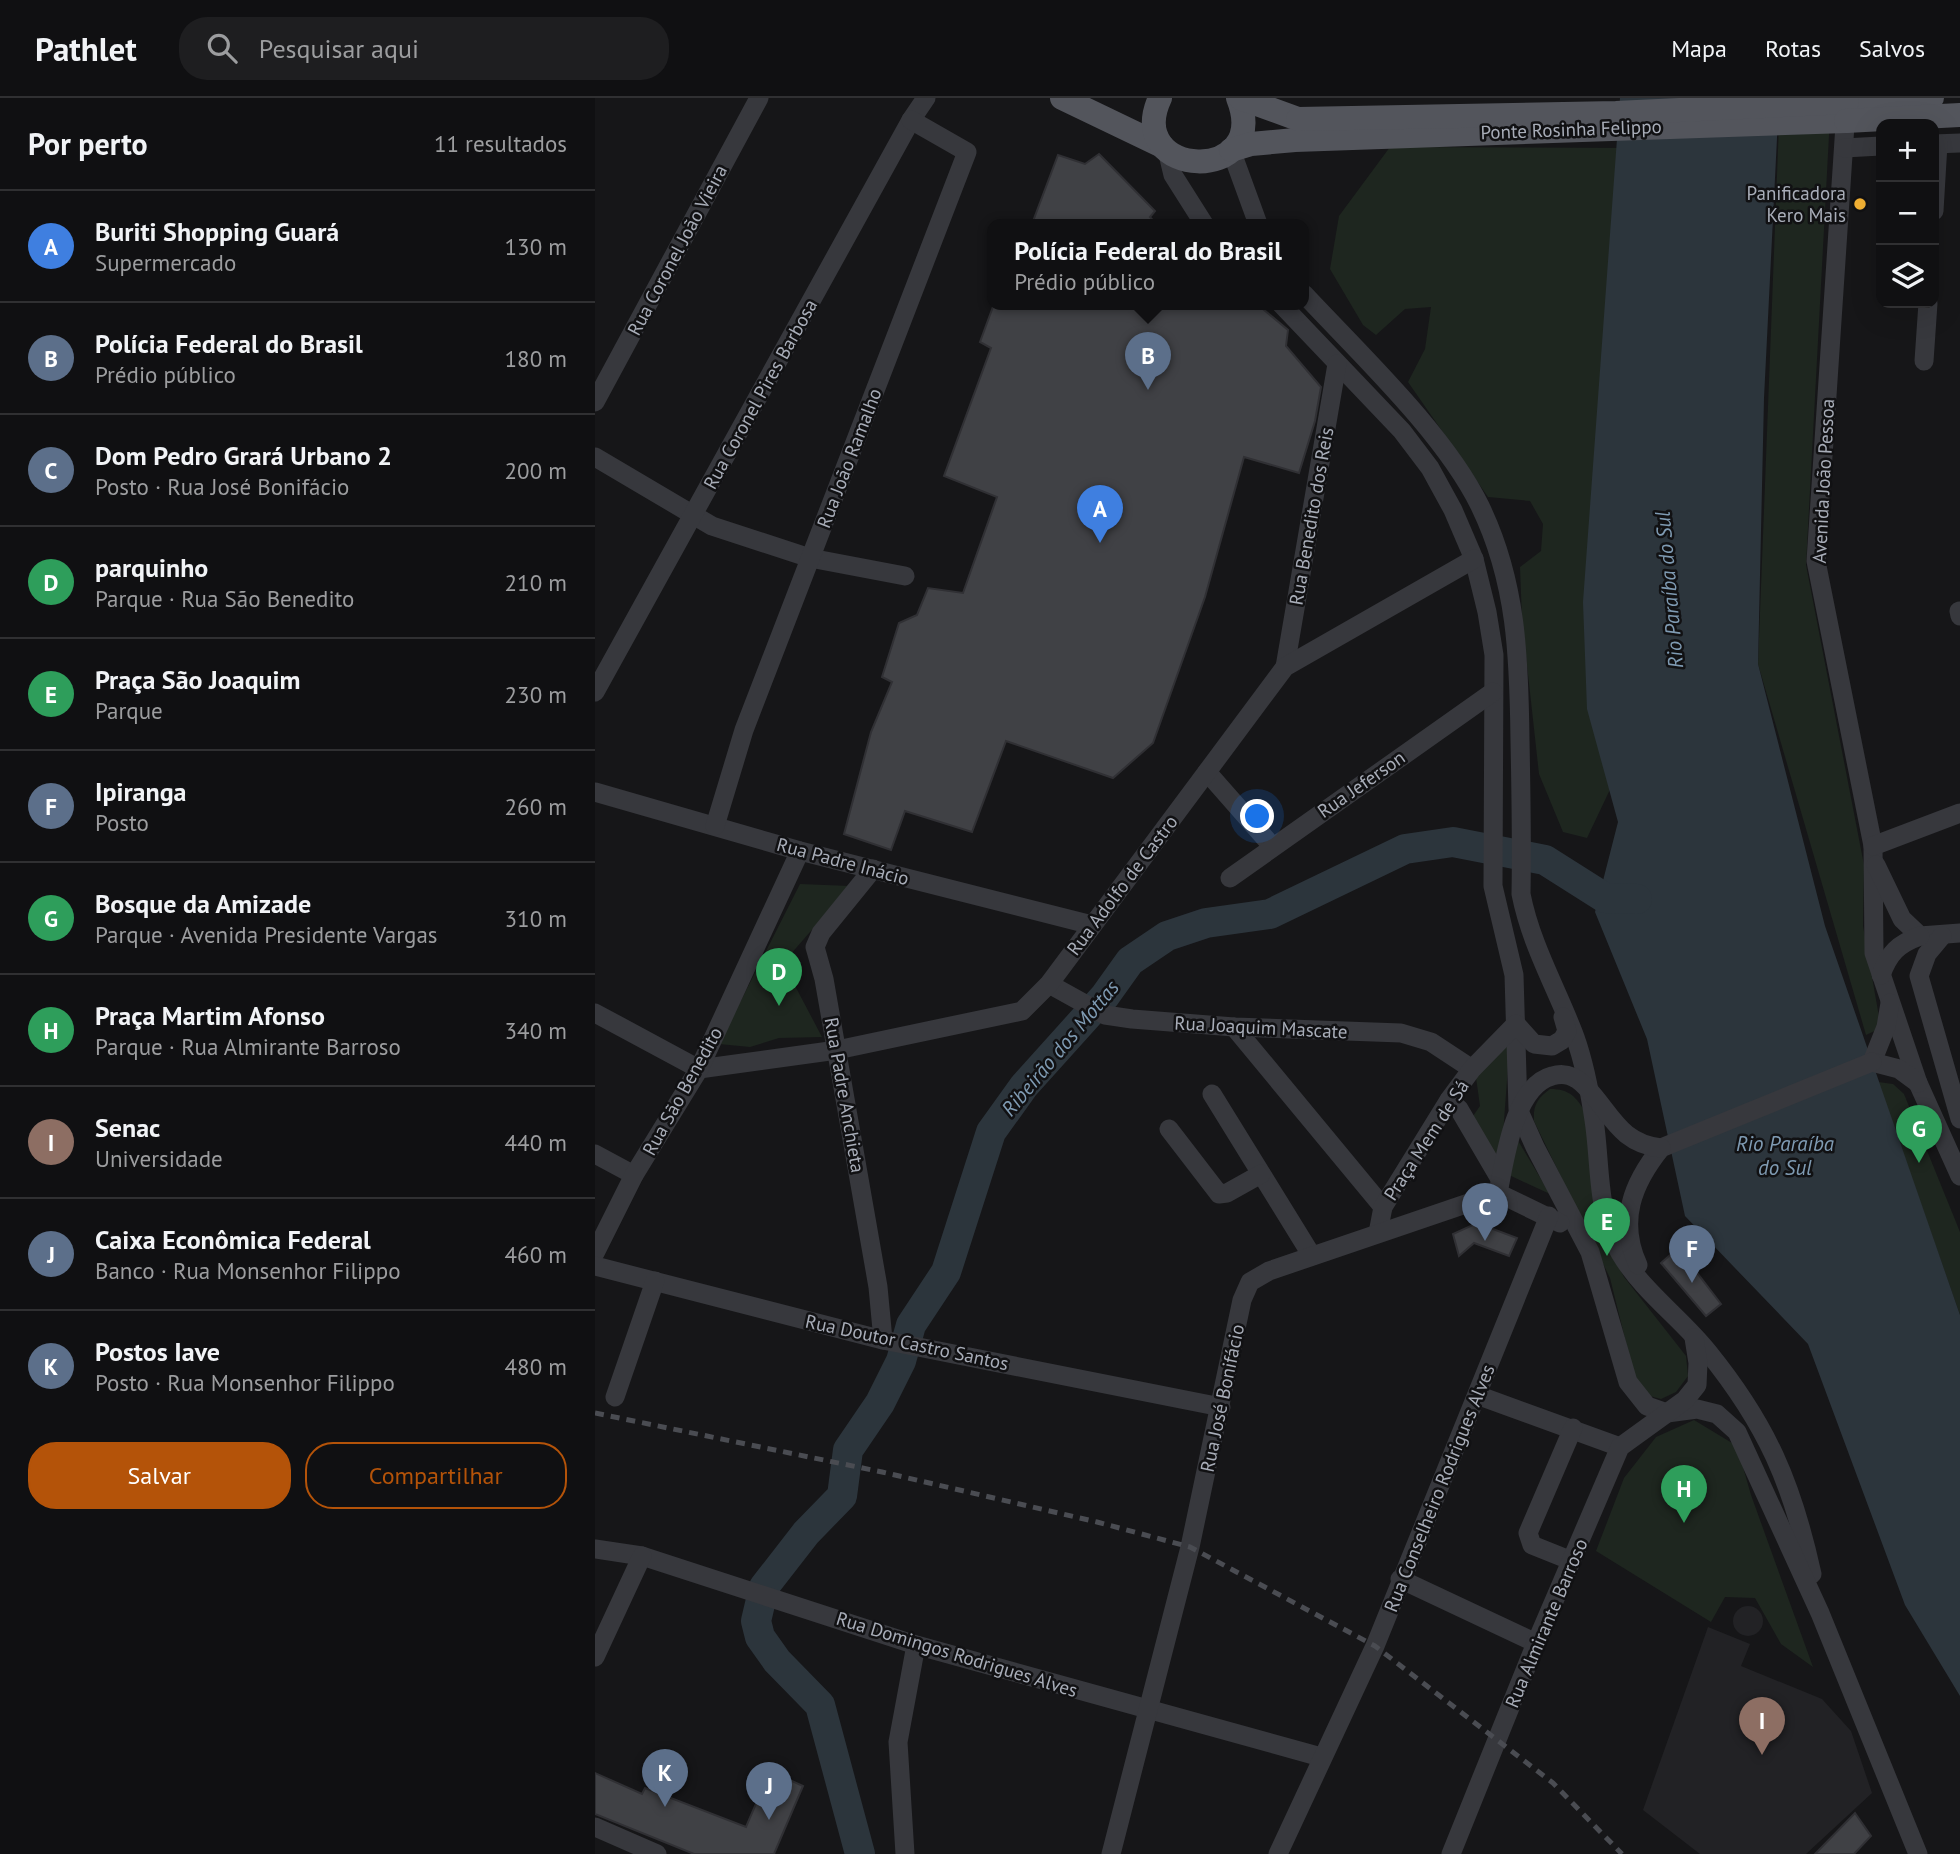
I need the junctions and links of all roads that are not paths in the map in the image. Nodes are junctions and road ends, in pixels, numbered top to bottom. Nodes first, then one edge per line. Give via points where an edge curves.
1 (759, 98) edge
2 (926, 98) edge
3 (1062, 98) edge
4 (1160, 98) edge
5 (1239, 98) edge
6 (1932, 98) edge
7 (1846, 107) edge
8 (1960, 115) edge
9 (911, 120) junction
10 (1297, 129) junction
11 (1960, 143) edge
12 (1939, 144) edge
13 (1876, 146) edge
14 (1165, 148) junction
15 (1844, 148) junction
16 (1231, 150) junction
17 (1201, 219) edge
18 (1256, 219) edge
19 (1309, 299) edge
20 (1928, 308) edge
21 (1287, 310) edge
22 (1924, 361) dead end
23 (1337, 364) junction
24 (595, 402) edge
25 (595, 457) edge
26 (693, 517) junction
27 (810, 558) junction
28 (1474, 559) junction
29 (905, 576) dead end
30 (1285, 667) junction
31 (595, 692) edge
32 (1493, 692) junction
33 (1207, 772) junction
34 (595, 792) edge
35 (1960, 813) edge
36 (715, 826) junction
37 (1272, 846) junction
38 (800, 850) junction
39 (1873, 853) junction
40 (873, 869) junction
41 (1230, 877) dead end
42 (1092, 925) junction
43 (1951, 935) edge
44 (1920, 936) junction
45 (1881, 975) junction
46 (1049, 984) junction
47 (1557, 994) junction
48 (1891, 998) junction
49 (595, 1013) edge
50 (1516, 1024) junction
51 (1234, 1027) junction
52 (837, 1050) junction
53 (1869, 1064) junction
54 (699, 1069) junction
55 (1472, 1069) junction
56 (1918, 1083) junction
57 (1586, 1087) junction
58 (1212, 1094) dead end
59 (1449, 1100) junction
60 (1518, 1110) junction
61 (1960, 1119) edge
62 (1169, 1129) dead end
63 (1664, 1147) junction
64 (1952, 1149) edge
65 (595, 1154) edge
66 (1261, 1174) junction
67 (634, 1175) junction
68 (1960, 1176) edge
69 (1499, 1186) junction
70 (1383, 1207) junction
71 (1549, 1216) junction
72 (1378, 1233) junction
73 (1582, 1237) junction
74 (595, 1253) edge
75 (1312, 1256) junction
76 (595, 1266) edge
77 (655, 1281) junction
78 (1649, 1289) junction
79 (1693, 1338) junction
80 (890, 1341) junction
81 (1477, 1395) junction
82 (615, 1397) dead end
83 (1221, 1407) junction
84 (1667, 1413) junction
85 (1573, 1428) junction
86 (1620, 1447) junction
87 (595, 1549) edge
88 (642, 1556) junction
89 (1572, 1561) junction
90 (1400, 1579) junction
91 (1820, 1613) junction
92 (1535, 1643) junction
93 (916, 1645) junction
94 (595, 1657) edge
95 (1148, 1710) junction
96 (1321, 1757) junction
97 (595, 1828) edge
98 (657, 1854) edge
99 (905, 1854) edge
100 (1111, 1854) edge
101 (1278, 1854) edge
102 (1451, 1854) edge
103 (1919, 1854) edge

1 - 24 street, Rua Coronel João Vieira
2 - 9 street, Rua Coronel Pires Barbosa
3 - 14 main road
4 - 14 main road via 1155,127
5 - 10 main road
5 - 16 main road via 1244,122
6 - 7 main road
7 - 8 main road, bridge
7 - 10 main road, Ponte Rosinha Felippo, bridge
7 - 15 street, Avenida João Pessoa
9 - 26 street, Rua Coronel Pires Barbosa
9 - 27 street, Rua João Ramalho via 967,152
10 - 16 main road
11 - 12 street
13 - 15 street
14 - 16 main road via 1185,161 1206,163
14 - 17 street via 1173,176
15 - 39 street, Avenida João Pessoa via 1816,561
16 - 18 street
19 - 47 street via 1448,456 1480,506 1501,561 1516,619 1521,894 1527,926
20 - 22 street
21 - 23 street
23 - 28 street via 1402,431 1430,468
23 - 30 street, Rua Benedito dos Reis
25 - 26 street
26 - 27 street
26 - 31 street, Rua Coronel Pires Barbosa
27 - 29 street
27 - 36 street, Rua João Ramalho via 744,730
28 - 30 street, Rua Adolfo de Castro
28 - 32 street via 1494,655
30 - 33 street, Rua Adolfo de Castro
32 - 37 street, Rua Jeferson
32 - 50 street via 1493,886 1514,975
33 - 37 street
33 - 42 street, Rua Adolfo de Castro
34 - 36 street, Rua Padre Inácio
35 - 39 street
36 - 38 street, Rua Padre Inácio
37 - 41 street, Rua Jeferson
38 - 40 street, Rua Padre Inácio
38 - 54 street, Rua São Benedito
39 - 44 street, Avenida João Pessoa via 1902,919
39 - 45 street, Avenida João Pessoa via 1874,953
40 - 42 street, Rua Padre Inácio
40 - 52 street, Rua Padre Anchieta via 821,933 815,947
42 - 46 street, Rua Adolfo de Castro
43 - 44 street
43 - 61 street via 1927,954 1919,976
44 - 45 street via 1888,954
45 - 48 street, Avenida João Pessoa
46 - 51 street, Rua Joaquim Mascate via 1105,1014
46 - 52 street, Rua Adolfo de Castro via 1022,1011
47 - 50 street via 1567,1031 1562,1040 1544,1048
47 - 57 street via 1576,1040
48 - 53 street via 1886,1027
48 - 56 street, Avenida João Pessoa
49 - 54 street
50 - 55 street, Praça Mem de Sá
50 - 60 street
51 - 55 street, Rua Joaquim Mascate via 1401,1033 1431,1042
51 - 70 street
52 - 54 street, Rua Adolfo de Castro
52 - 80 street, Rua Padre Anchieta
53 - 56 street via 1899,1069
53 - 63 street
54 - 67 street, Rua São Benedito
55 - 59 street, Praça Mem de Sá
56 - 64 street, Avenida João Pessoa
57 - 60 street via 1559,1073 1544,1078 1533,1085
57 - 63 street via 1623,1133 1641,1146
57 - 78 street via 1605,1217 1621,1254
58 - 66 street
59 - 69 street via 1459,1109
59 - 70 street, Praça Mem de Sá
60 - 69 street
60 - 73 street
62 - 66 street via 1219,1194
63 - 78 street via 1646,1167 1627,1215 1630,1248
64 - 68 street, Avenida João Pessoa
65 - 67 street
66 - 75 street
67 - 74 street, Rua São Benedito
69 - 71 street
69 - 72 street, Rua José Bonifácio
70 - 72 street, Praça Mem de Sá
71 - 73 street
71 - 81 street, Rua Conselheiro Rodrigues Alves
72 - 75 street, Rua José Bonifácio
73 - 84 street via 1628,1382 1647,1406
75 - 83 street, Rua José Bonifácio via 1250,1282 1242,1300
76 - 77 street, Rua Doutor Castro Santos
77 - 80 street, Rua Doutor Castro Santos
77 - 82 street
78 - 79 street
79 - 84 street via 1697,1385 1685,1401
79 - 91 street via 1707,1350 1757,1419 1780,1464 1799,1514
80 - 83 street, Rua Doutor Castro Santos
81 - 85 street
81 - 90 street, Rua Conselheiro Rodrigues Alves
83 - 95 street, Rua José Bonifácio
84 - 86 street
84 - 91 street via 1697,1409 1717,1414 1738,1432
85 - 86 street
85 - 89 street via 1528,1533 1532,1545
86 - 89 street, Rua Almirante Barroso
87 - 88 street, Rua Domingos Rodrigues Alves
88 - 93 street, Rua Domingos Rodrigues Alves
88 - 94 street
89 - 92 street, Rua Almirante Barroso
90 - 92 street
90 - 96 street, Rua Conselheiro Rodrigues Alves via 1375,1646
91 - 103 street
92 - 102 street, Rua Almirante Barroso
93 - 95 street, Rua Domingos Rodrigues Alves
93 - 99 street via 898,1742
95 - 96 street, Rua Domingos Rodrigues Alves
95 - 100 street, Rua José Bonifácio
96 - 101 street, Rua Conselheiro Rodrigues Alves
97 - 98 street

